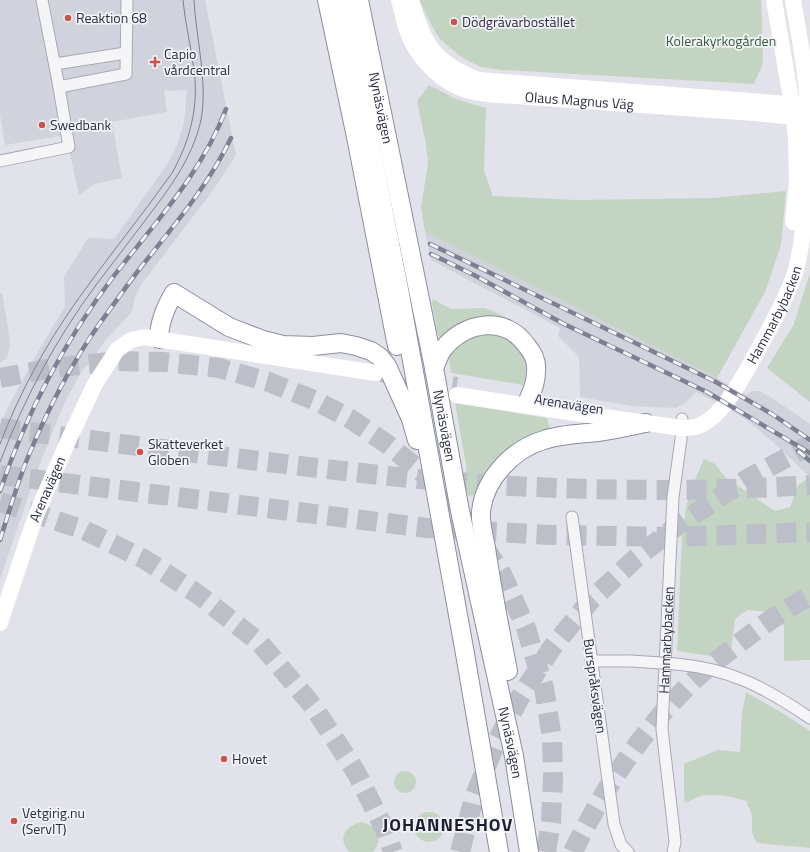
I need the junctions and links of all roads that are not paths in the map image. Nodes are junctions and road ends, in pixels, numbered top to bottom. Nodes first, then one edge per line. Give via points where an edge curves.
1 (42, 0) edge
2 (127, 0) edge
3 (317, 0) edge
4 (327, 0) edge
5 (342, 0) edge
6 (359, 0) edge
7 (368, 0) edge
8 (399, 0) edge
9 (411, 0) edge
10 (774, 0) edge
11 (793, 0) edge
12 (126, 53) junction
13 (55, 64) junction
14 (372, 70) junction
15 (59, 87) junction
16 (792, 110) junction
17 (809, 114) edge
18 (356, 137) junction
19 (0, 161) edge
20 (159, 342) junction
21 (434, 368) junction
22 (377, 377) tunnel mouth
23 (529, 398) junction
24 (411, 419) junction
25 (646, 423) junction
26 (682, 424) junction
27 (440, 516) junction
28 (572, 517) dead end
29 (0, 623) edge
30 (591, 661) junction
31 (810, 718) edge
32 (514, 756) junction
33 (499, 852) edge
34 (529, 852) edge
35 (628, 852) edge
36 (673, 852) edge

1 - 13 street
2 - 12 street
3 - 18 highway via 333,76
4 - 18 highway
5 - 27 highway, Nynäsvägen via 399,289
6 - 14 highway, Nynäsvägen
7 - 14 highway
8 - 16 main road, Olaus Magnus Väg via 412,44 437,73 466,90 487,94 741,112
9 - 16 main road, Olaus Magnus Väg via 418,24 428,44 442,61 479,80
10 - 16 main road, Hammarbybacken
11 - 17 main road, Hammarbybacken
12 - 13 street
12 - 15 street via 126,74
13 - 15 street
14 - 21 highway, Nynäsvägen
15 - 19 street via 69,147
16 - 17 main road, Olaus Magnus Väg
16 - 26 main road, Hammarbybacken via 796,140 796,182 792,232 784,272 773,303 722,392 706,409
17 - 26 main road, Hammarbybacken via 808,182 803,234 794,275 782,307 738,385 721,407 702,424 694,427
18 - 24 highway
20 - 22 main road, Arenavägen
20 - 24 highway via 161,321 166,306 174,294 229,327 262,340 283,345 313,346 341,343 356,346 371,351 387,366
20 - 29 main road, Arenavägen via 144,337 132,340 117,350 95,384 39,508
21 - 23 highway via 443,349 472,328 486,324 506,328 523,339 535,361 535,383
21 - 32 highway, Nynäsvägen via 460,511
23 - 25 main road, Arenavägen via 457,390 568,412
23 - 26 main road, Arenavägen
24 - 27 highway
25 - 26 main road, Arenavägen
25 - 32 highway via 543,440 518,452 502,466 484,498 481,513 489,569 512,692
26 - 36 street, Hammarbybacken via 673,497 662,729 675,842
27 - 33 highway, Nynäsvägen
28 - 30 street, Burspråksvägen
30 - 31 street, bridge via 662,662 725,672 763,688
30 - 35 street, Burspråksvägen via 614,824 621,845
32 - 34 highway, Nynäsvägen

